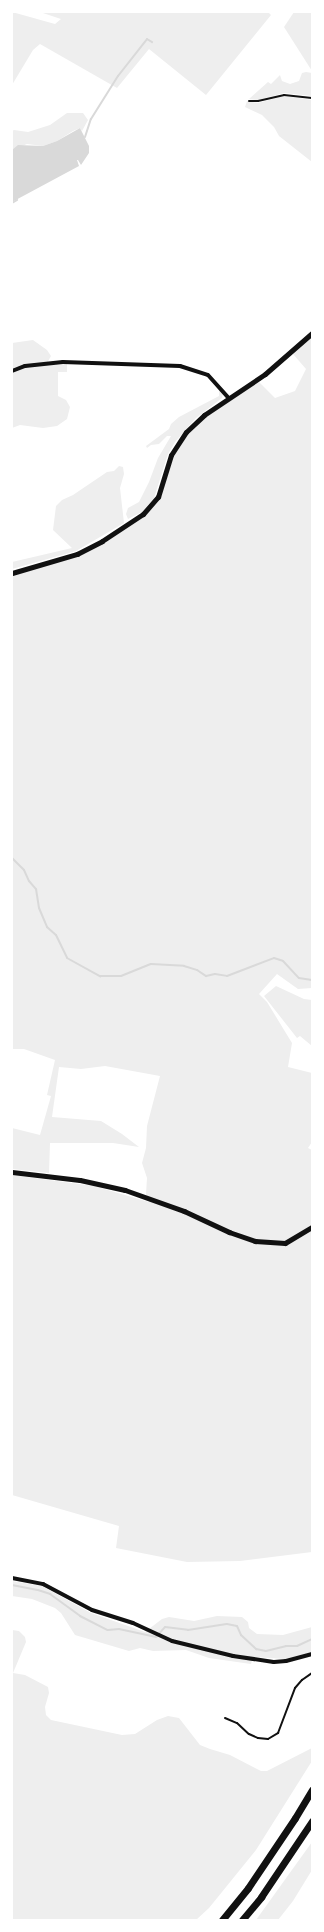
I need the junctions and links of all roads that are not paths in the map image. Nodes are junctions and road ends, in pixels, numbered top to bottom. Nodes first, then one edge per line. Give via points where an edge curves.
1 (312, 98) edge
2 (249, 101) dead end
3 (312, 333) edge
4 (12, 371) edge
5 (229, 398) junction
6 (12, 572) edge
7 (12, 1172) edge
8 (312, 1227) edge
9 (12, 1578) edge
10 (312, 1654) edge
11 (312, 1673) edge
12 (225, 1718) dead end
13 (312, 1790) edge
14 (312, 1821) edge
15 (222, 1920) edge
16 (242, 1920) edge

1 - 2 lane via 284,95
3 - 5 street via 272,368
4 - 5 street via 25,366 63,362 180,366 208,375
5 - 6 street via 201,417 181,438 171,455 158,497 144,514 77,554
7 - 8 street via 119,1188 184,1211 228,1232 255,1241 285,1242
9 - 10 street via 43,1584 92,1610 163,1637 233,1656 259,1661 286,1661
11 - 12 lane via 295,1688 278,1733 268,1739 249,1734 237,1723
13 - 15 highway via 248,1888
14 - 16 highway via 261,1897

